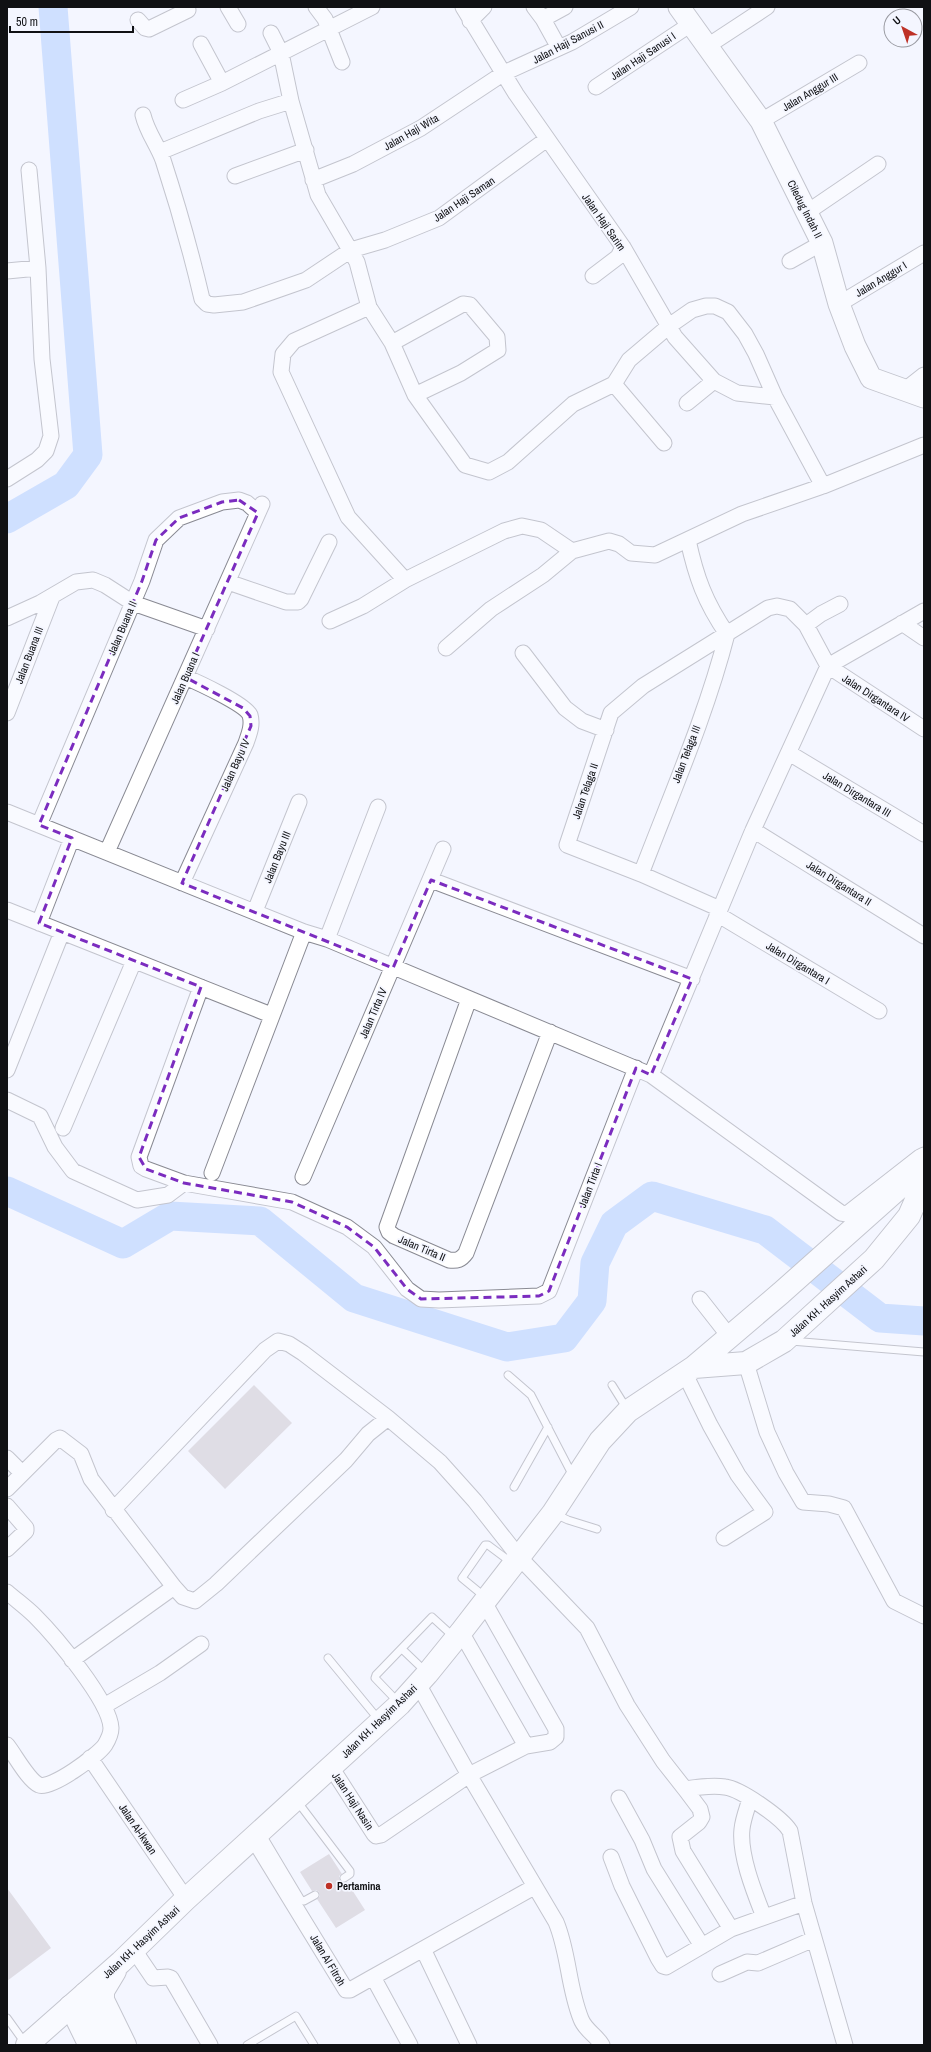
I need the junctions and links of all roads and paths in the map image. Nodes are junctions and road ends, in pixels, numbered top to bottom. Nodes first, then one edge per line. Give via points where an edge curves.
1 (228, 7) edge
2 (316, 7) edge
3 (372, 7) edge
4 (463, 7) edge
5 (484, 7) edge
6 (534, 7) edge
7 (565, 7) edge
8 (631, 7) edge
9 (679, 7) edge
10 (767, 7) edge
11 (190, 8) edge
12 (543, 19) junction
13 (138, 20) dead end
14 (470, 21) junction
15 (238, 24) dead end
16 (691, 24) junction
17 (329, 30) junction
18 (271, 33) dead end
19 (201, 44) dead end
20 (706, 47) junction
21 (559, 48) junction
22 (281, 54) junction
23 (342, 62) dead end
24 (859, 63) dead end
25 (504, 73) junction
26 (222, 83) junction
27 (596, 87) dead end
28 (183, 100) dead end
29 (291, 101) junction
30 (143, 115) dead end
31 (761, 121) junction
32 (547, 139) junction
33 (306, 150) junction
34 (160, 152) junction
35 (878, 164) dead end
36 (29, 170) dead end
37 (235, 176) dead end
38 (313, 180) junction
39 (806, 213) junction
40 (822, 243) junction
41 (623, 247) junction
42 (351, 250) junction
43 (924, 254) edge
44 (790, 261) dead end
45 (38, 268) junction
46 (7, 271) edge
47 (593, 276) dead end
48 (839, 304) junction
49 (369, 308) junction
50 (669, 326) junction
51 (392, 343) junction
52 (924, 375) edge
53 (714, 381) junction
54 (614, 384) junction
55 (905, 390) junction
56 (415, 395) junction
57 (775, 397) junction
58 (924, 397) edge
59 (687, 403) dead end
60 (664, 443) dead end
61 (924, 445) edge
62 (7, 479) edge
63 (823, 486) junction
64 (260, 508) joint
65 (688, 540) junction
66 (329, 542) dead end
67 (572, 550) junction
68 (405, 580) junction
69 (228, 582) junction
70 (52, 597) junction
71 (133, 603) junction
72 (840, 604) dead end
73 (924, 611) edge
74 (7, 618) edge
75 (330, 621) dead end
76 (902, 623) junction
77 (806, 625) junction
78 (206, 629) junction
79 (727, 634) junction
80 (924, 638) edge
81 (446, 648) dead end
82 (523, 653) dead end
83 (828, 666) junction
84 (185, 677) junction
85 (7, 713) edge
86 (924, 729) edge
87 (606, 730) junction
88 (789, 753) junction
89 (299, 802) dead end
90 (378, 807) dead end
91 (7, 812) edge
92 (39, 825) junction
93 (753, 830) junction
94 (924, 834) edge
95 (72, 838) junction
96 (443, 849) dead end
97 (108, 852) junction
98 (641, 874) junction
99 (430, 880) junction
100 (182, 883) junction
101 (7, 910) edge
102 (254, 911) junction
103 (719, 911) junction
104 (39, 923) junction
105 (62, 932) junction
106 (304, 932) junction
107 (924, 936) edge
108 (327, 940) junction
109 (134, 961) junction
110 (393, 968) junction
111 (692, 979) junction
112 (201, 987) junction
113 (470, 999) junction
114 (879, 1011) dead end
115 (271, 1015) junction
116 (550, 1032) junction
117 (636, 1068) junction
118 (7, 1070) edge
119 (651, 1074) junction
120 (7, 1100) edge
121 (63, 1128) dead end
122 (924, 1156) edge
123 (212, 1173) dead end
124 (303, 1177) dead end
125 (184, 1183) junction
126 (923, 1184) edge
127 (700, 1299) dead end
128 (729, 1336) junction
129 (784, 1341) junction
130 (924, 1352) edge
131 (746, 1363) junction
132 (689, 1370) junction
133 (508, 1374) dead end
134 (612, 1385) dead end
135 (628, 1411) junction
136 (388, 1418) junction
137 (548, 1426) junction
138 (7, 1458) edge
139 (22, 1473) junction
140 (575, 1479) junction
141 (514, 1487) dead end
142 (7, 1490) edge
143 (7, 1506) edge
144 (113, 1510) junction
145 (553, 1513) junction
146 (597, 1528) dead end
147 (724, 1538) dead end
148 (7, 1549) edge
149 (516, 1560) junction
150 (174, 1587) junction
151 (7, 1592) edge
152 (485, 1600) junction
153 (924, 1616) edge
154 (458, 1635) junction
155 (201, 1644) dead end
156 (402, 1649) junction
157 (328, 1658) dead end
158 (72, 1660) junction
159 (423, 1679) junction
160 (400, 1704) junction
161 (104, 1706) junction
162 (380, 1721) junction
163 (7, 1745) edge
164 (526, 1746) junction
165 (90, 1758) junction
166 (331, 1767) junction
167 (469, 1775) junction
168 (685, 1789) junction
169 (619, 1798) dead end
170 (296, 1799) junction
171 (750, 1799) junction
172 (256, 1835) junction
173 (611, 1857) dead end
174 (344, 1878) dead end
175 (534, 1887) junction
176 (315, 1895) dead end
177 (186, 1899) junction
178 (804, 1903) junction
179 (764, 1917) junction
180 (731, 1929) junction
181 (814, 1939) junction
182 (702, 1946) junction
183 (423, 1949) junction
184 (128, 1956) junction
185 (720, 1974) dead end
186 (373, 1977) junction
187 (78, 1999) junction
188 (7, 2018) edge
189 (597, 2043) edge
190 (27, 2045) edge
191 (89, 2045) edge
192 (110, 2045) edge
193 (124, 2045) edge
194 (210, 2045) edge
195 (247, 2045) edge
196 (314, 2045) edge
197 (410, 2045) edge
198 (468, 2045) edge
199 (845, 2045) edge

1 - 15 street
2 - 17 street
3 - 17 street
4 - 14 street, Jalan Haji Sarim
5 - 14 street
6 - 12 street
7 - 12 street
8 - 21 street, Jalan Haji Sanusi II
9 - 16 street, Ciledug Indah II
10 - 20 street
11 - 13 street via 149,29
12 - 21 street
14 - 25 street, Jalan Haji Sarim
16 - 20 street, Ciledug Indah II
16 - 27 street, Jalan Haji Sanusi I
17 - 22 street
17 - 23 street
18 - 22 street
19 - 26 street
20 - 31 street, Ciledug Indah II
21 - 25 street, Jalan Haji Sanusi II
22 - 26 street
22 - 29 street
24 - 31 street, Jalan Anggur III
25 - 32 street, Jalan Haji Sarim
25 - 38 street, Jalan Haji Wita via 421,128 353,164
26 - 28 street
29 - 33 street
29 - 34 street via 259,111
30 - 34 street, Jalan Haji Saman via 146,127
31 - 39 street, Ciledug Indah II
32 - 41 street, Jalan Haji Sarim
32 - 42 street, Jalan Haji Saman via 439,218 385,240
33 - 37 street
33 - 38 street
34 - 42 street, Jalan Haji Saman via 188,241 202,299 207,304 243,302 306,280
35 - 39 street
36 - 45 street
38 - 42 street via 318,195
39 - 40 street, Ciledug Indah II
40 - 44 street
40 - 48 street, Ciledug Indah II
41 - 47 street via 618,257
41 - 50 street, Jalan Haji Sarim
42 - 49 street
43 - 48 street, Jalan Anggur I
45 - 46 street
45 - 62 street via 42,359 52,436 46,451 37,460
48 - 55 street, Ciledug Indah II via 871,378
49 - 51 street
49 - 68 street via 294,341 282,354 281,372 348,517
50 - 53 street, Jalan Haji Sarim via 675,337
50 - 54 street via 629,360
50 - 57 street via 692,310 706,306 715,306 728,312 745,334
51 - 56 street
51 - 56 street via 463,304 470,305 497,337 498,350 438,385
52 - 55 street
53 - 57 street, Jalan Haji Sarim via 737,393
53 - 59 street
54 - 56 street via 573,404 508,462 489,472 465,465
54 - 60 street
55 - 58 street, Ciledug Indah II
57 - 63 street
61 - 63 street
63 - 65 street via 742,514
64 - 69 street, Jalan Buana I
64 - 71 street, Jalan Buana II via 239,500 222,502 179,518 156,540
65 - 67 street via 655,555 631,553 619,544 609,541
65 - 79 street via 695,570 707,602
66 - 69 street via 298,602 286,602
67 - 68 street via 542,530 522,526 504,531
67 - 81 street via 542,575 491,609
68 - 75 street via 363,606
69 - 78 street, Jalan Buana I
70 - 71 street via 76,582 93,580
70 - 74 street
70 - 85 street, Jalan Buana III
71 - 78 street
71 - 92 street, Jalan Buana II
72 - 77 street
73 - 76 street
76 - 80 street
76 - 83 street
77 - 79 street, Jalan Telaga II via 790,609 777,606 768,608
77 - 83 street, Jalan Telaga II
78 - 84 street, Jalan Buana I
79 - 87 street, Jalan Telaga II via 643,686 611,713
79 - 98 street, Jalan Telaga III via 705,706
82 - 87 street via 565,708 582,721
83 - 86 street, Jalan Dirgantara IV
83 - 88 street
84 - 97 street, Jalan Buana I
84 - 100 street, Jalan Bayu IV via 244,708 250,716 251,726 246,743
87 - 98 street, Jalan Telaga II via 567,845
88 - 93 street
88 - 94 street, Jalan Dirgantara III
89 - 102 street, Jalan Bayu III
90 - 108 street
91 - 92 street
92 - 95 street
93 - 103 street
93 - 107 street, Jalan Dirgantara II
95 - 97 street
95 - 104 street
96 - 99 street, Jalan Tirta IV
97 - 100 street
98 - 103 street, Jalan Telaga II
99 - 110 street, Jalan Tirta IV
99 - 111 street
100 - 102 street
101 - 104 street
102 - 106 street
103 - 111 street
103 - 114 street, Jalan Dirgantara I
104 - 105 street
105 - 109 street
105 - 118 street
106 - 108 street
106 - 115 street
108 - 110 street
109 - 112 street
109 - 121 street
110 - 113 street
110 - 124 street, Jalan Tirta IV
111 - 119 street
112 - 115 street
112 - 125 street via 139,1157 141,1166 146,1169
113 - 116 street
113 - 116 street, Jalan Tirta II via 387,1227 394,1236 449,1260 456,1261 466,1253
115 - 123 street
116 - 117 street
117 - 119 street
117 - 125 street, Jalan Tirta I via 549,1291 539,1296 421,1299 407,1289 374,1246 347,1227 292,1202
119 - 122 street via 841,1213 847,1214 920,1156
120 - 125 street via 40,1116 55,1147 73,1171 137,1200 168,1195
126 - 128 main road, Jalan KH. Hasyim Ashari via 900,1187
126 - 129 main road, Jalan KH. Hasyim Ashari via 909,1216 874,1259
127 - 128 street
128 - 132 main road, Jalan KH. Hasyim Ashari
129 - 130 lane
129 - 131 main road, Jalan KH. Hasyim Ashari
131 - 132 main road, Jalan KH. Hasyim Ashari
131 - 153 street via 767,1432 803,1502 844,1508 894,1601
132 - 135 main road, Jalan KH. Hasyim Ashari
132 - 147 street via 710,1425 738,1475 765,1512
133 - 137 lane via 531,1395
134 - 135 lane
135 - 140 main road, Jalan KH. Hasyim Ashari via 600,1441
136 - 144 street via 303,1353 289,1344 278,1341 265,1350
136 - 149 street via 440,1462 476,1501
136 - 150 street via 368,1434 329,1476 199,1599 188,1600
137 - 140 lane
137 - 141 lane
138 - 139 street
139 - 142 street
139 - 144 street via 60,1438 81,1454 90,1479
140 - 145 main road, Jalan KH. Hasyim Ashari
143 - 148 street via 26,1531
144 - 150 street
145 - 146 lane
145 - 149 main road, Jalan KH. Hasyim Ashari
149 - 152 main road, Jalan KH. Hasyim Ashari
149 - 152 lane via 485,1545 462,1578
149 - 168 street via 587,1628 627,1705 663,1761
150 - 158 street
151 - 158 street via 50,1631
152 - 154 main road, Jalan KH. Hasyim Ashari
152 - 164 street via 556,1729 556,1737 550,1742
154 - 156 lane via 432,1618
154 - 159 main road, Jalan KH. Hasyim Ashari
154 - 164 street
155 - 161 street via 160,1673
156 - 159 lane
156 - 160 lane via 375,1677
157 - 162 lane
158 - 161 street
159 - 160 main road, Jalan KH. Hasyim Ashari
159 - 167 street
160 - 162 main road, Jalan KH. Hasyim Ashari
161 - 165 street via 109,1719 110,1733 104,1746
162 - 166 main road, Jalan KH. Hasyim Ashari
163 - 165 street via 33,1781 40,1786 57,1782
164 - 167 street
165 - 177 street, Jalan Al-Ikwan
166 - 167 street, Jalan Haji Nasin via 376,1836 411,1816
166 - 170 main road, Jalan KH. Hasyim Ashari
167 - 175 street
168 - 171 street via 726,1787
168 - 180 street via 702,1817 680,1837 680,1844
169 - 182 street via 642,1840 654,1869
170 - 172 main road, Jalan KH. Hasyim Ashari
170 - 174 lane via 350,1870 350,1874
171 - 178 street via 785,1822 790,1831
171 - 179 street via 742,1830 744,1852
172 - 176 lane via 301,1900
172 - 177 main road, Jalan KH. Hasyim Ashari
172 - 186 street, Jalan Al Fitroh via 346,1990
173 - 182 street via 622,1886 663,1966 671,1965
175 - 183 street
175 - 189 street via 556,1922 562,1937 581,2019
177 - 184 main road, Jalan KH. Hasyim Ashari
178 - 179 street
178 - 181 street
179 - 180 street
180 - 182 street
181 - 185 street via 758,1963 747,1962
181 - 199 street
183 - 186 street
183 - 198 street
184 - 187 main road, Jalan KH. Hasyim Ashari
184 - 193 main road via 103,1991 106,2006
184 - 194 street via 153,1978 171,1978
186 - 197 street
187 - 190 main road, Jalan KH. Hasyim Ashari
187 - 191 street
187 - 192 street
188 - 190 lane
195 - 196 lane via 296,2016

